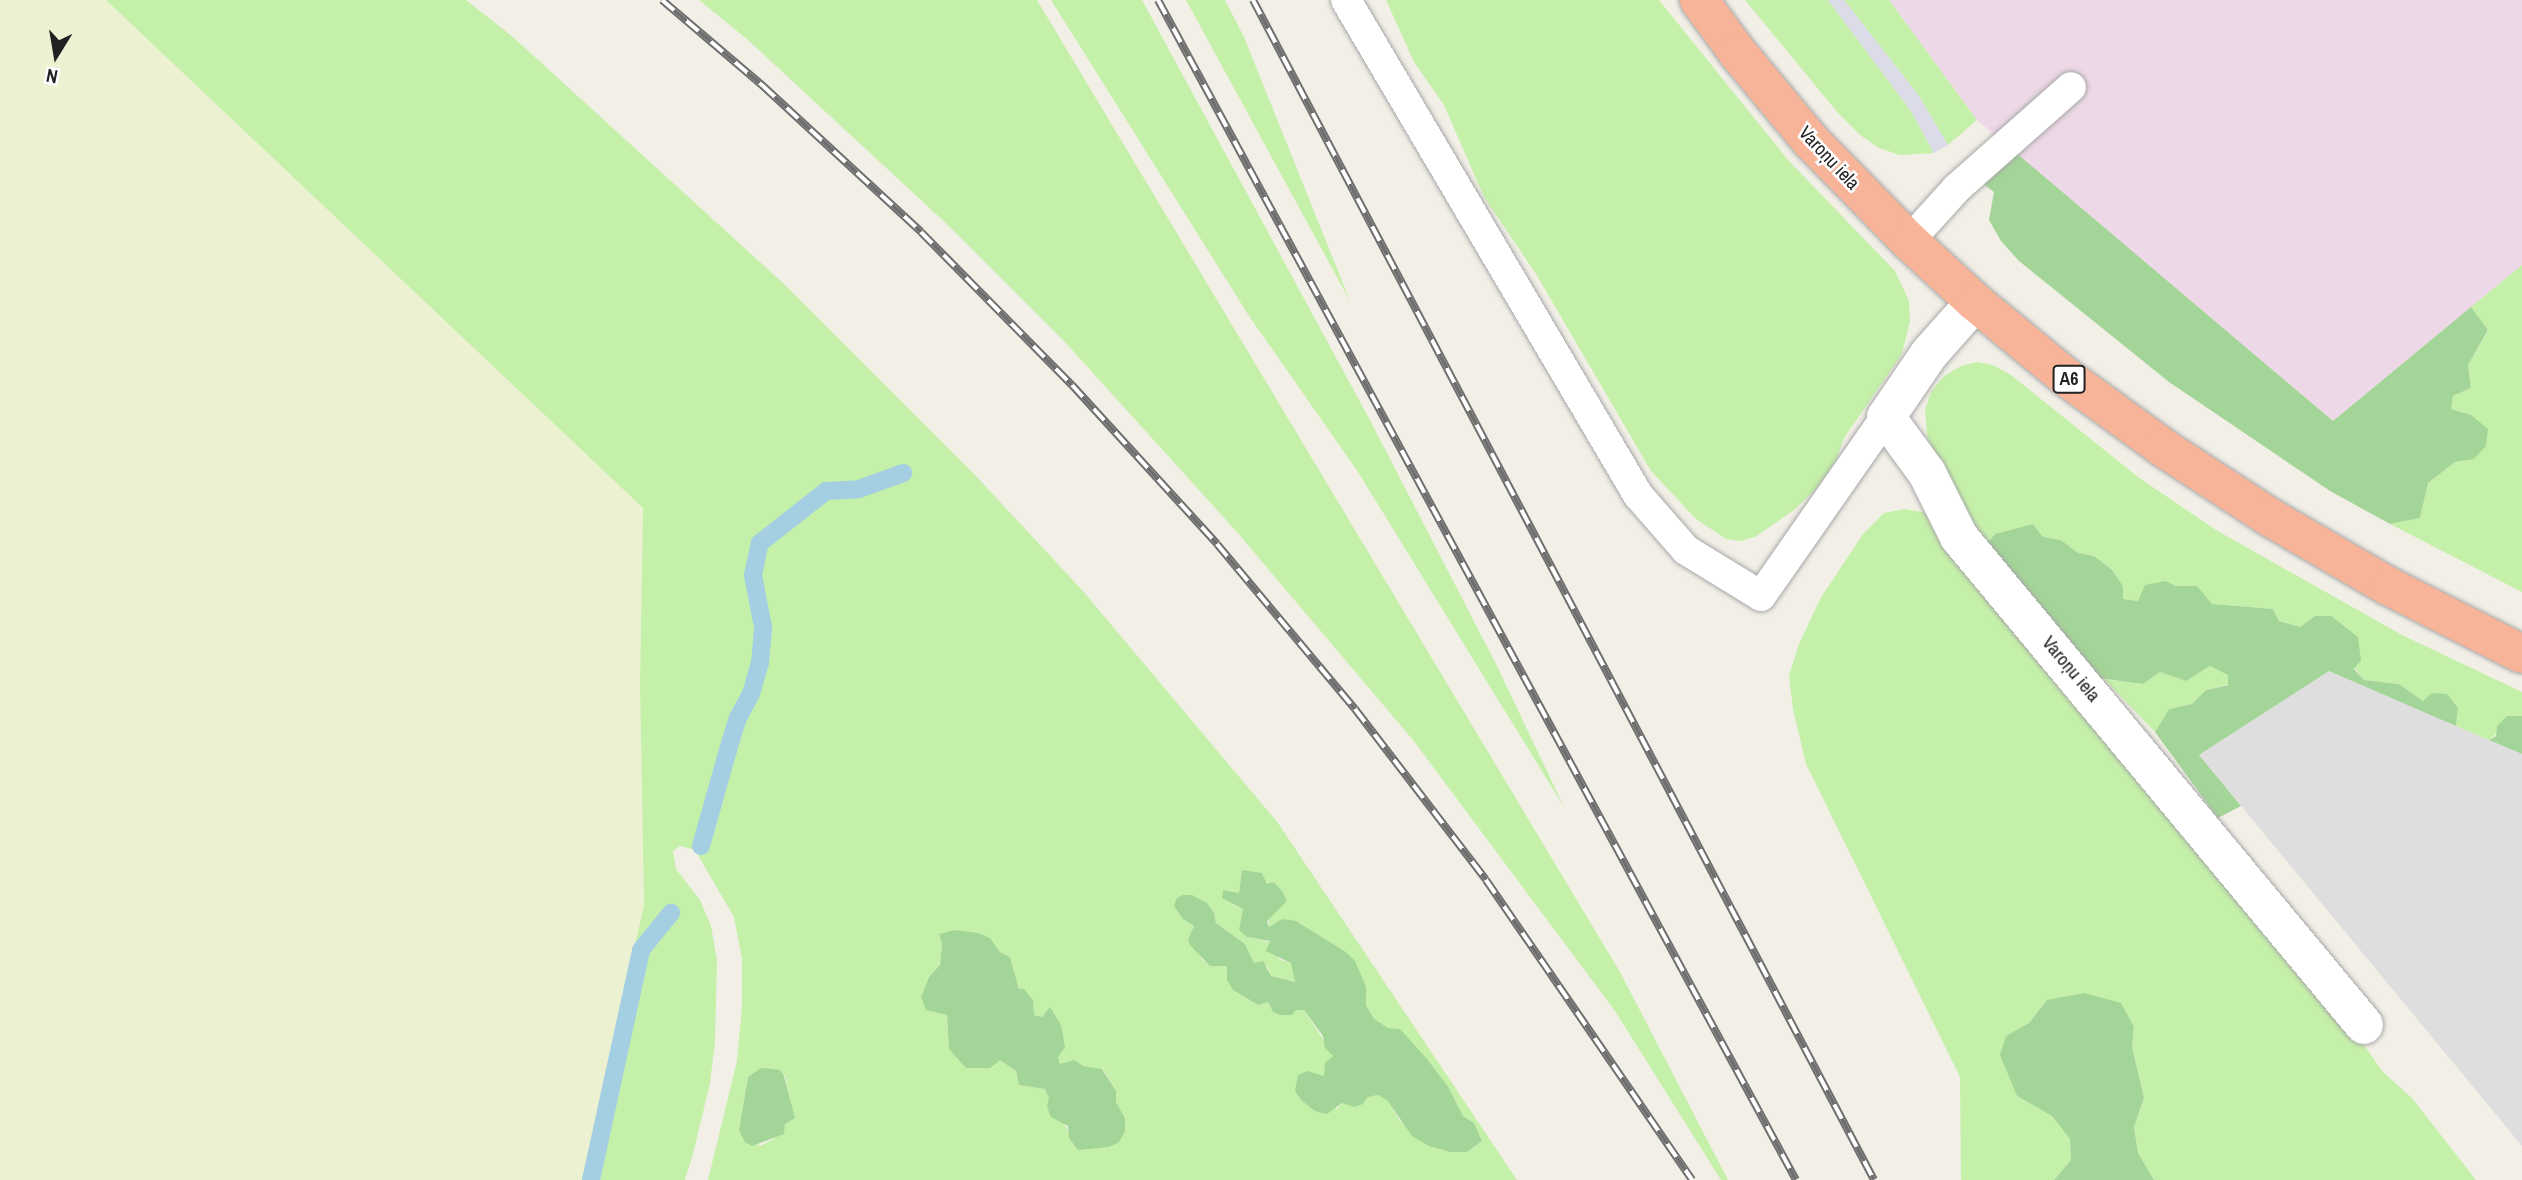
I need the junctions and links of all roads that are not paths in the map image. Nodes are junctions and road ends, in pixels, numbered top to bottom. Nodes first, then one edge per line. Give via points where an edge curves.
1 (1346, 0) edge
2 (1699, 0) edge
3 (2071, 87) dead end
4 (1909, 241) junction
5 (1975, 302) junction
6 (1886, 417) junction
7 (2522, 654) edge
8 (2364, 1025) dead end

1 - 6 lane via 1638,495 1686,550 1761,596
2 - 4 highway, Varoņu iela / A6 via 1811,141
3 - 4 lane via 1957,188
4 - 5 highway, Varoņu iela / A6
5 - 6 street via 1929,354
5 - 7 highway, Varoņu iela / A6 via 2066,377 2271,518 2388,586
6 - 8 street, Varoņu iela via 1927,473 1959,537

